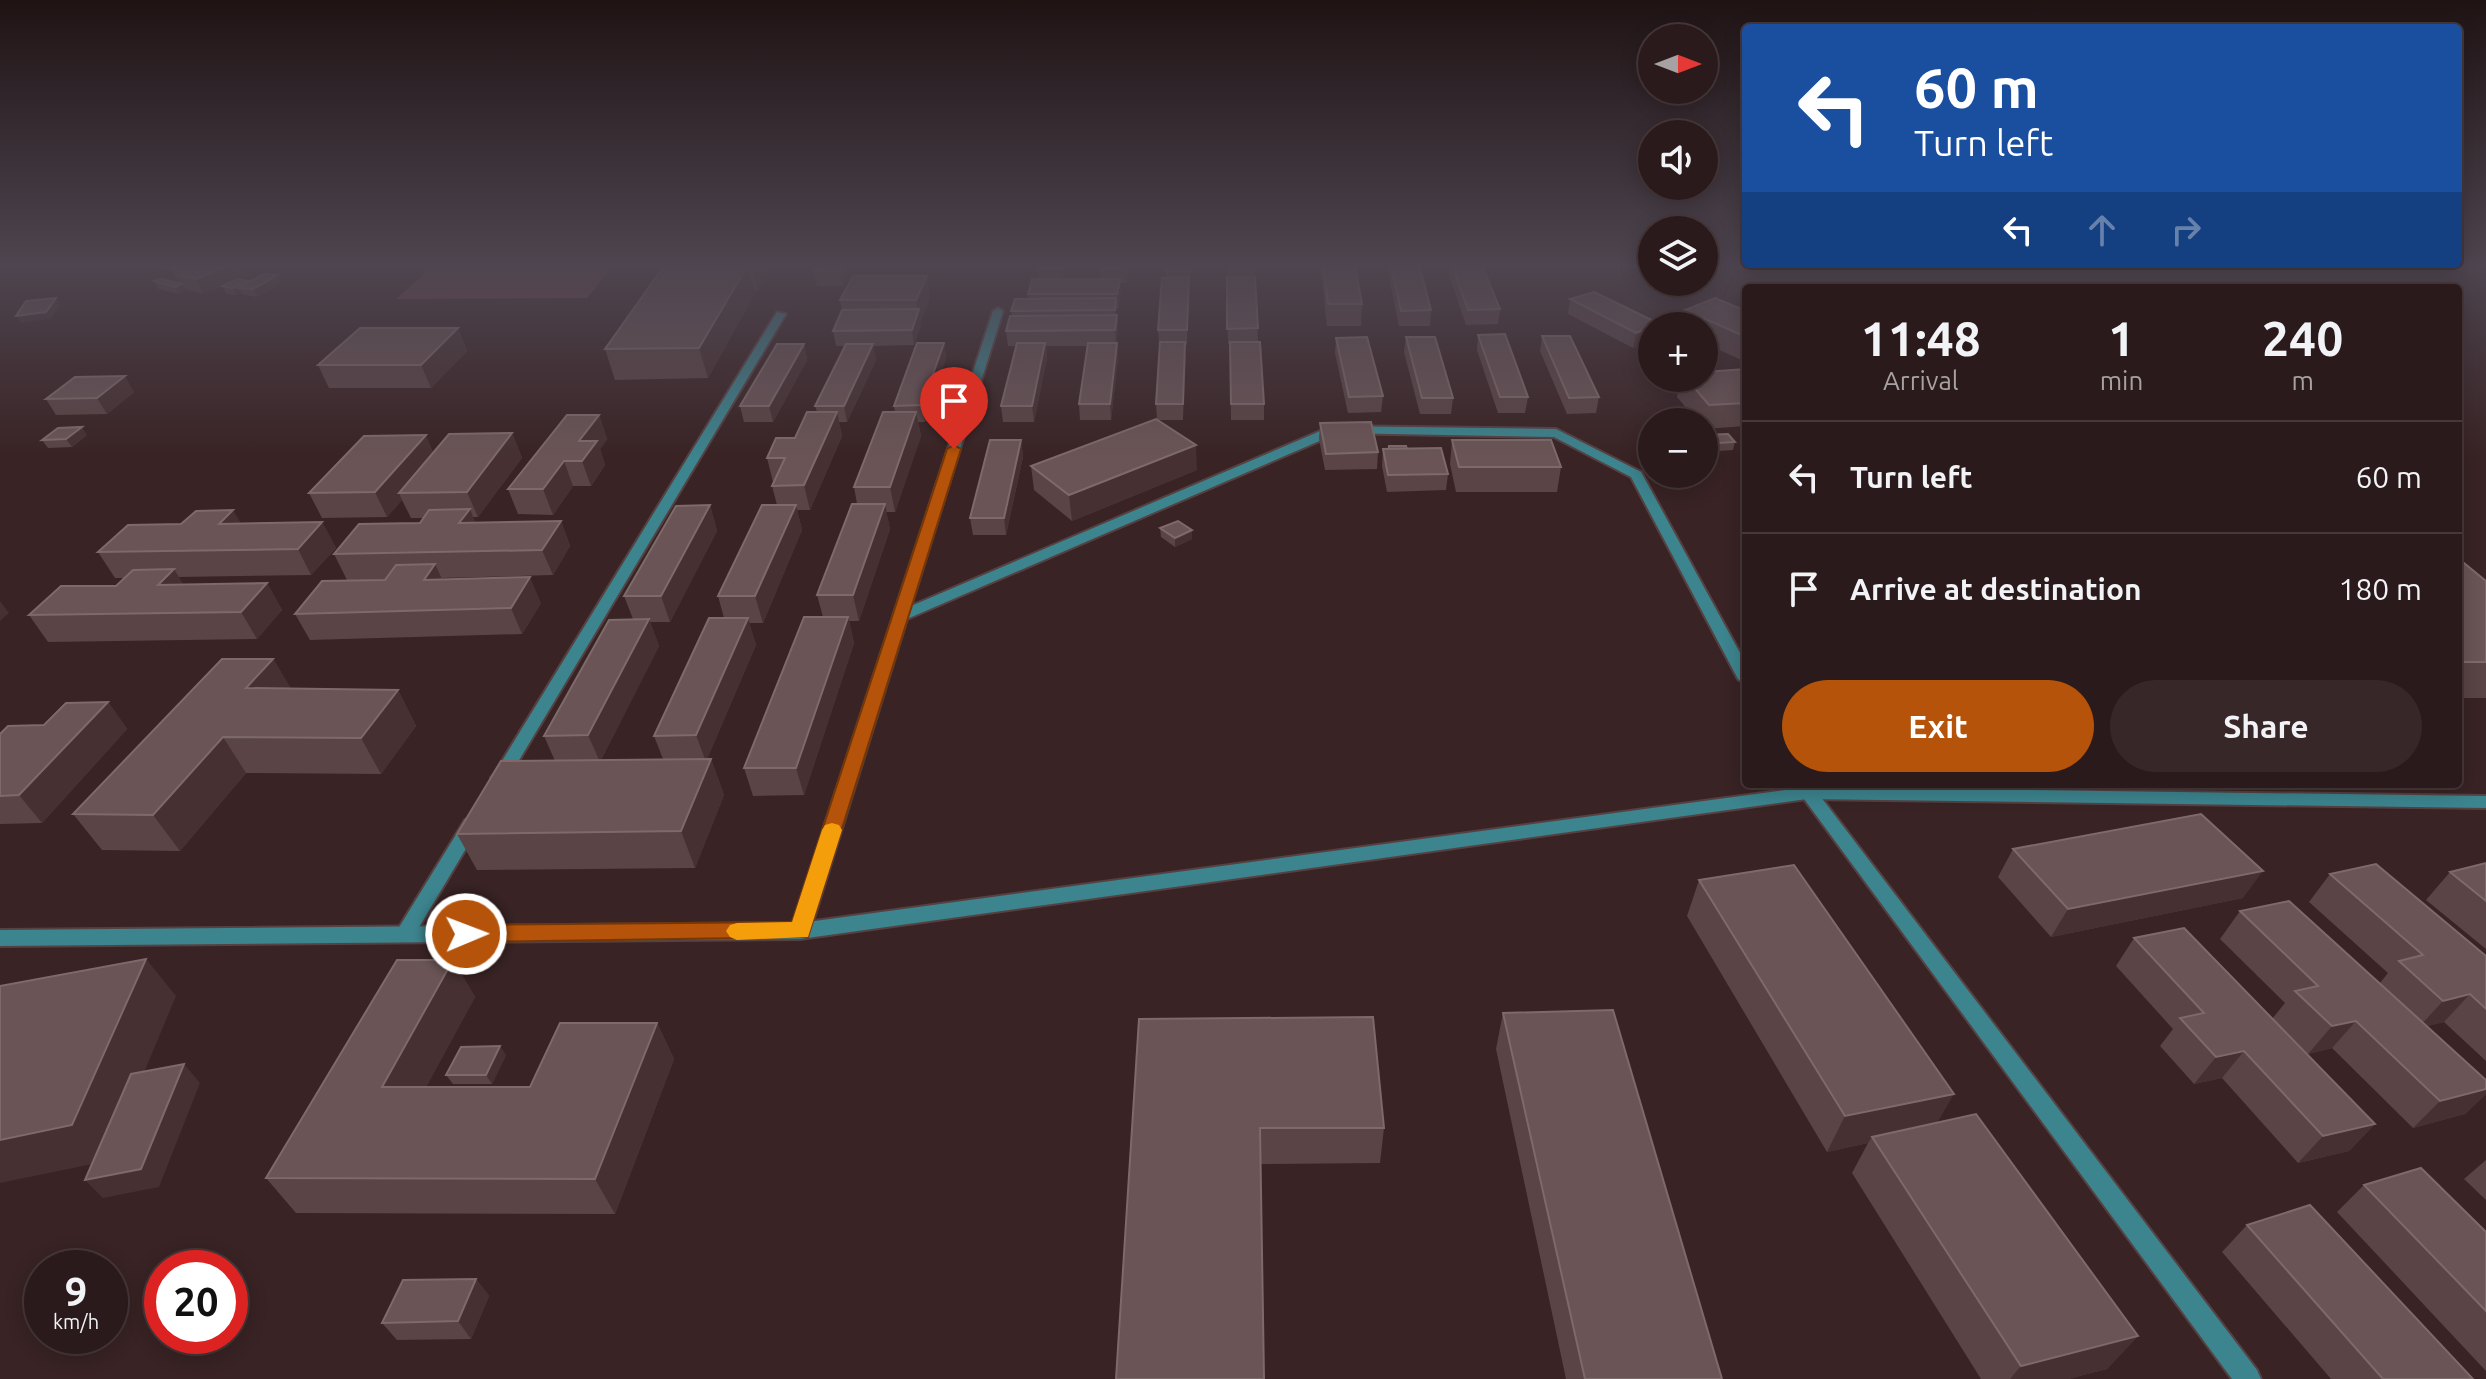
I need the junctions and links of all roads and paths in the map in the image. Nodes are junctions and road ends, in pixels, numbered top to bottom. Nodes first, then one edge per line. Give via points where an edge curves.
1 (772, 329) edge
2 (992, 329) edge
3 (901, 616) junction
4 (1742, 672) edge
5 (495, 786) edge
6 (1804, 788) edge
7 (2486, 802) edge
8 (478, 813) edge
9 (800, 931) junction
10 (405, 934) junction
11 (0, 938) edge
12 (2248, 1379) edge

1 - 5 street
2 - 3 street
3 - 4 street via 1336,429 1556,433 1636,475
3 - 9 street
6 - 7 street
6 - 9 street
6 - 12 street
8 - 10 street
9 - 10 street
10 - 11 street

